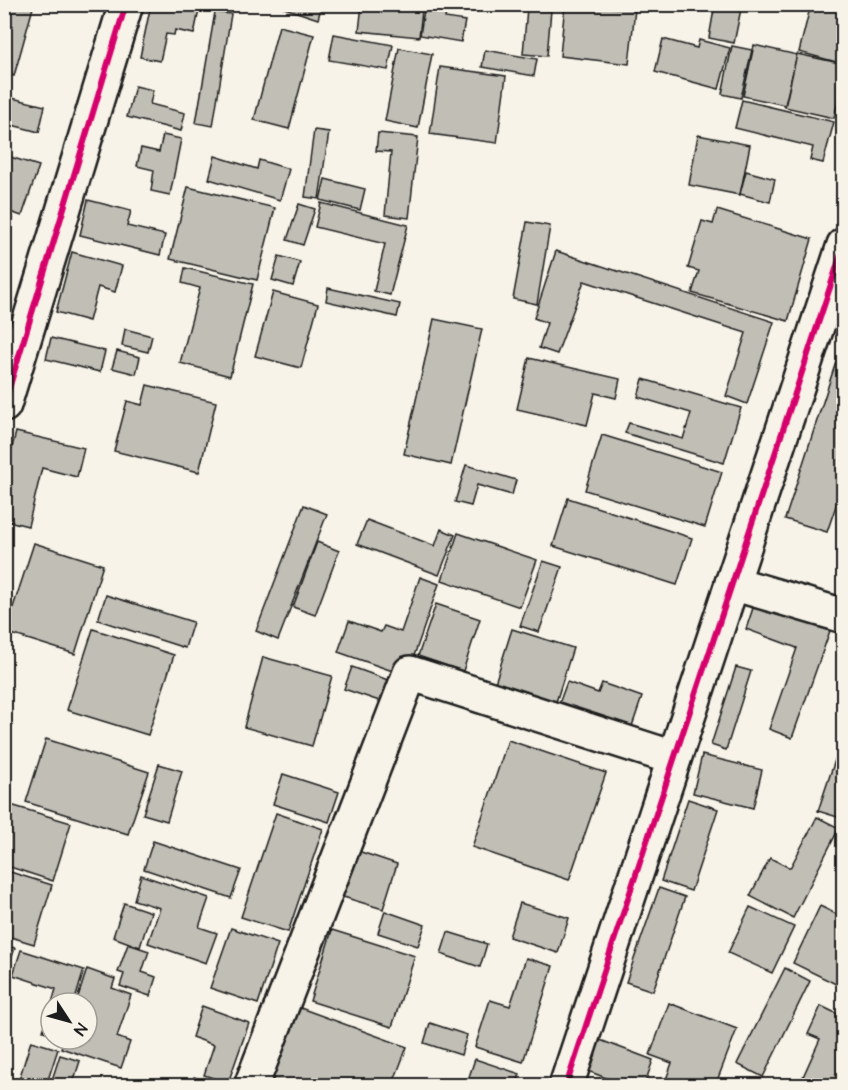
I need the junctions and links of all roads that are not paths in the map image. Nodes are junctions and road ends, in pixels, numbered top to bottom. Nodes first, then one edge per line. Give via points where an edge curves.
1 (126, 4) edge
2 (843, 244) edge
3 (4, 405) edge
4 (732, 583) junction
5 (843, 616) edge
6 (674, 758) junction
7 (251, 1086) edge
8 (566, 1086) edge

1 - 3 street
2 - 4 street
4 - 5 street
4 - 6 street
6 - 7 street via 410,673
6 - 8 street

